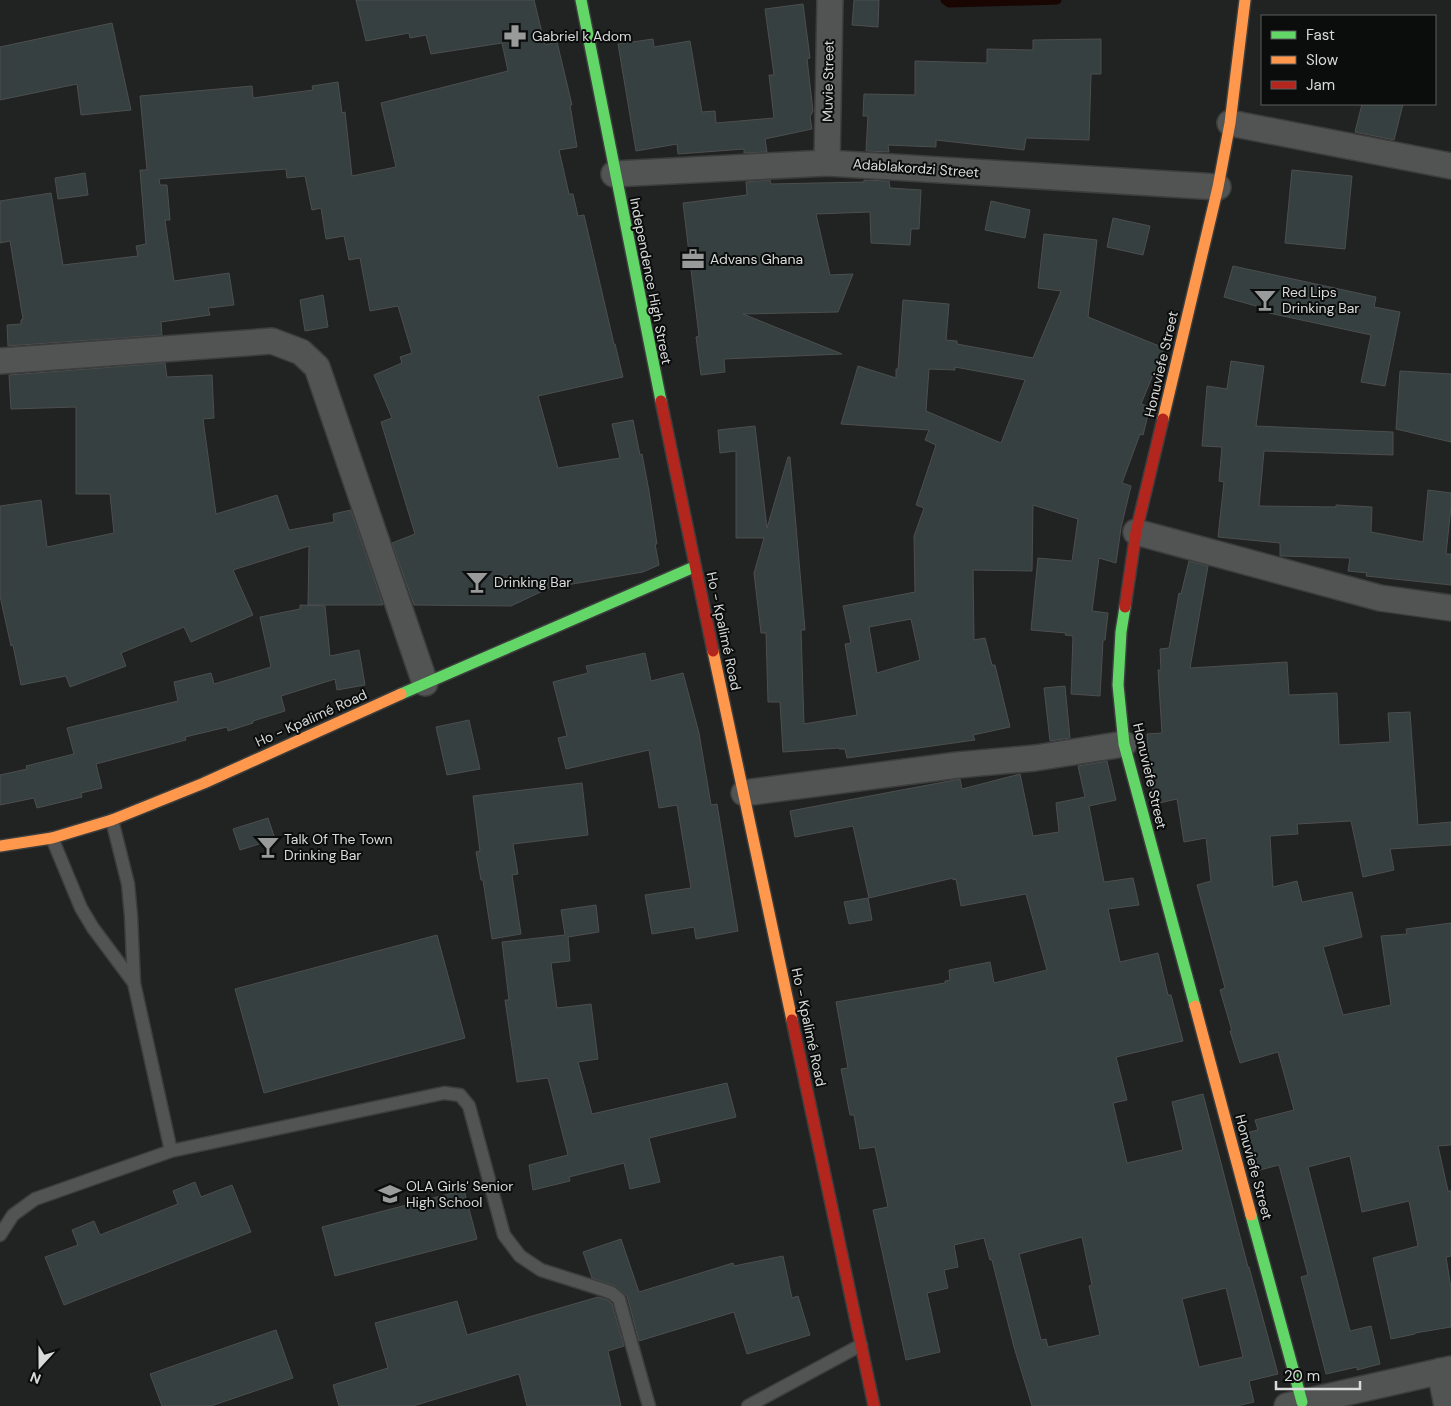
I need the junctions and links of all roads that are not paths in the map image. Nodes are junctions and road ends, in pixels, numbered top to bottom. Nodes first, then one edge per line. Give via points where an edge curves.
1 (581, 0) edge
2 (830, 0) edge
3 (1245, 2) edge
4 (1230, 122) junction
5 (827, 163) junction
6 (1451, 166) edge
7 (614, 174) junction
8 (1218, 187) junction
9 (0, 361) edge
10 (1136, 532) junction
11 (694, 567) junction
12 (1451, 608) edge
13 (426, 683) junction
14 (1124, 744) junction
15 (744, 792) junction
16 (112, 820) junction
17 (52, 838) junction
18 (0, 846) edge
19 (134, 984) junction
20 (170, 1151) junction
21 (0, 1235) edge
22 (861, 1345) junction
23 (1445, 1370) edge
24 (1294, 1404) edge
25 (649, 1406) edge
26 (748, 1406) edge
27 (874, 1406) edge
28 (1447, 1406) edge

1 - 7 main road, Independence High Street
2 - 5 street, Muvie Street
3 - 4 main road, Honuviefe Street
4 - 6 street
4 - 8 main road, Honuviefe Street
5 - 7 street, Adablakordzi Street
5 - 8 street, Adablakordzi Street
7 - 11 main road, Independence High Street
8 - 10 main road, Honuviefe Street
9 - 13 street via 272,341 301,352 317,367
10 - 12 street via 1380,598
10 - 14 main road, Honuviefe Street via 1119,667
11 - 13 main road, Ho - Kpalimé Road
11 - 15 main road, Ho - Kpalimé Road
13 - 16 main road, Ho - Kpalimé Road
14 - 15 street via 1035,758
14 - 24 main road, Honuviefe Street
15 - 22 main road, Ho - Kpalimé Road
16 - 17 main road, Ho - Kpalimé Road
16 - 19 lane via 128,884
17 - 18 main road, Ho - Kpalimé Road
17 - 19 lane via 81,908
19 - 20 lane
20 - 21 lane via 35,1199 13,1214
20 - 25 lane via 444,1093 460,1095 469,1106 504,1235 520,1256 541,1270 612,1293 619,1299
22 - 26 lane
22 - 27 main road, Ho - Kpalimé Road
23 - 24 street
23 - 28 street

